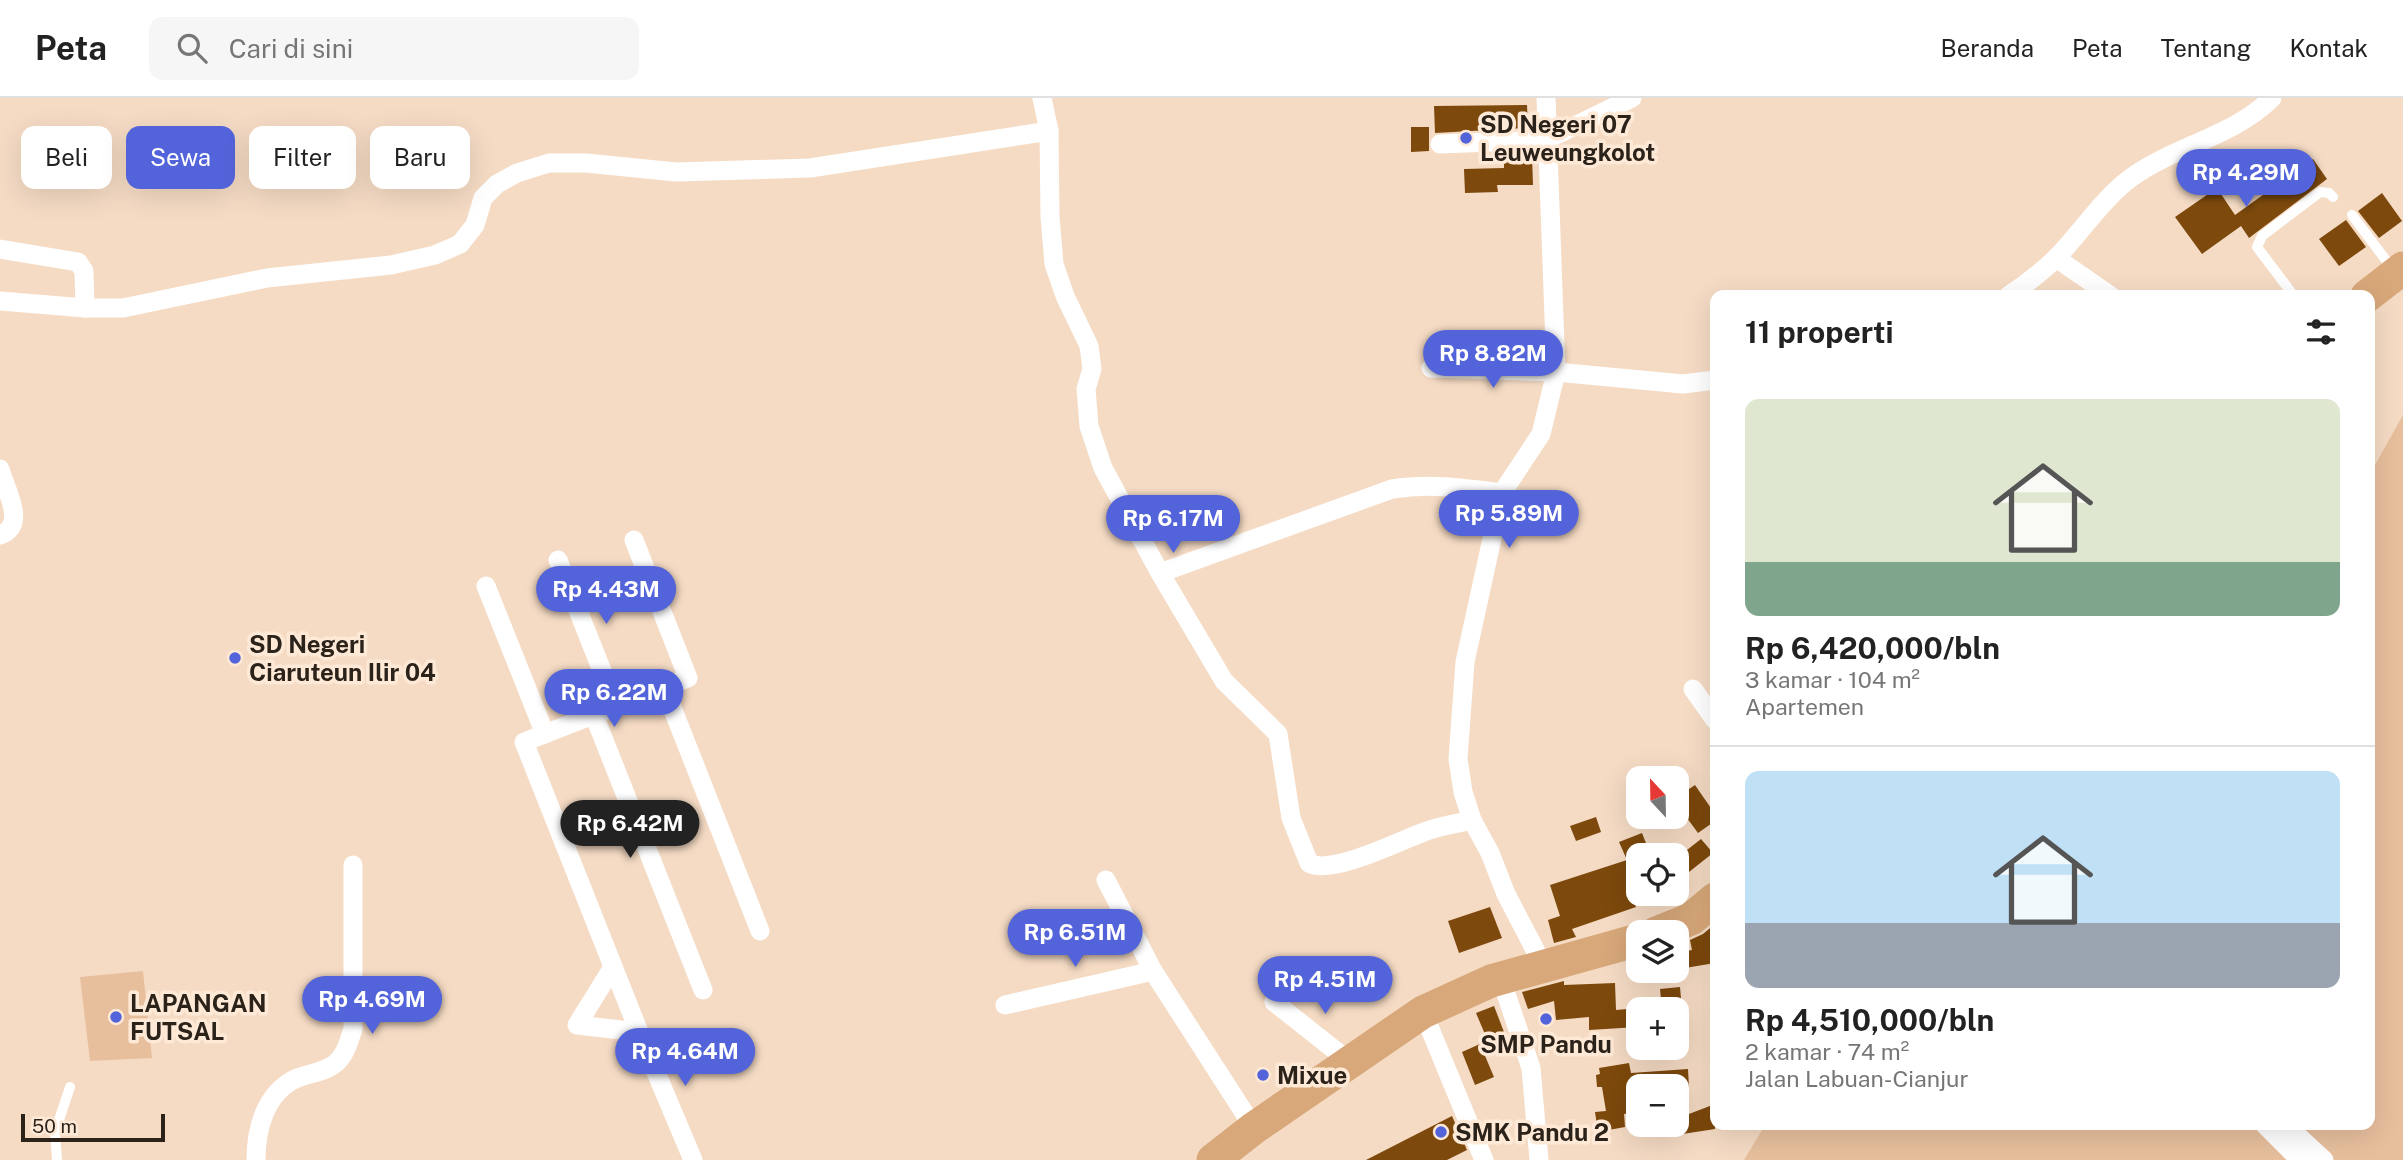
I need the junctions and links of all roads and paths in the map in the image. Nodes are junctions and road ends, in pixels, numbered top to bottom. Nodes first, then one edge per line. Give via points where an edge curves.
1 (1042, 98) edge
2 (1546, 98) edge
3 (1632, 98) edge
4 (2272, 98) edge
5 (1049, 131) junction
6 (1546, 140) junction
7 (1440, 144) dead end
8 (2333, 197) dead end
9 (2352, 215) dead end
10 (0, 249) edge
11 (2056, 258) junction
12 (2399, 270) edge
13 (2016, 290) edge
14 (2102, 290) edge
15 (2289, 290) edge
16 (2374, 290) edge
17 (0, 301) edge
18 (85, 308) junction
19 (1431, 368) dead end
20 (1556, 372) junction
21 (1710, 381) edge
22 (0, 469) edge
23 (1502, 494) junction
24 (0, 535) edge
25 (634, 540) dead end
26 (558, 560) dead end
27 (1160, 573) junction
28 (486, 586) dead end
29 (664, 687) junction
30 (1693, 689) dead end
31 (616, 706) junction
32 (1710, 713) edge
33 (594, 715) junction
34 (545, 734) junction
35 (1472, 820) junction
36 (353, 865) dead end
37 (1106, 880) dead end
38 (1710, 903) edge
39 (1688, 920) edge
40 (760, 931) dead end
41 (1626, 943) edge
42 (1544, 965) junction
43 (613, 967) junction
44 (1153, 971) junction
45 (1501, 979) junction
46 (703, 990) dead end
47 (1274, 1002) dead end
48 (1005, 1005) dead end
49 (1423, 1012) junction
50 (639, 1032) junction
51 (1350, 1062) junction
52 (70, 1087) dead end
53 (1254, 1128) junction
54 (2270, 1130) edge
55 (2292, 1130) edge
56 (57, 1160) edge
57 (256, 1160) edge
58 (694, 1160) edge
59 (1213, 1160) edge
60 (1484, 1160) edge
61 (1539, 1160) edge
62 (2300, 1160) edge
63 (2325, 1160) edge

1 - 5 street
2 - 6 street
3 - 6 street
4 - 11 street via 2257,113 2132,177
5 - 18 street via 810,169 676,172 549,163 497,184 483,198 475,225 460,244 435,256 267,278 123,308
5 - 27 street via 1054,264 1089,346 1089,426 1103,468
6 - 7 street
6 - 20 street
8 - 15 lane via 2320,192 2262,236 2257,247
9 - 12 lane
10 - 18 street via 78,262 84,271
11 - 13 street
11 - 14 street
12 - 16 highway
17 - 18 street
19 - 20 street
20 - 21 street via 1682,384
20 - 23 street via 1541,434
22 - 24 street via 14,524
23 - 27 street via 1446,485 1392,489
23 - 35 street via 1465,662 1458,759
25 - 29 street via 688,677
26 - 31 street
27 - 35 street via 1224,681 1278,734 1291,818 1309,863 1321,866 1364,857 1426,831
28 - 34 street
29 - 31 street
29 - 40 street
30 - 32 street
31 - 33 street
33 - 34 street
33 - 46 street
34 - 43 street via 524,743
35 - 42 street
36 - 57 street via 353,1029 345,1053 335,1063 296,1079 273,1097 259,1128
37 - 44 street
38 - 39 highway
41 - 42 highway
42 - 45 highway
43 - 50 street
43 - 50 street via 577,1025
44 - 48 street
44 - 53 street
45 - 49 highway
45 - 61 street via 1531,1068
47 - 51 street
49 - 51 highway
49 - 60 street
50 - 58 street
51 - 53 highway
52 - 56 lane via 55,1132
53 - 59 highway
54 - 62 street
55 - 63 street

